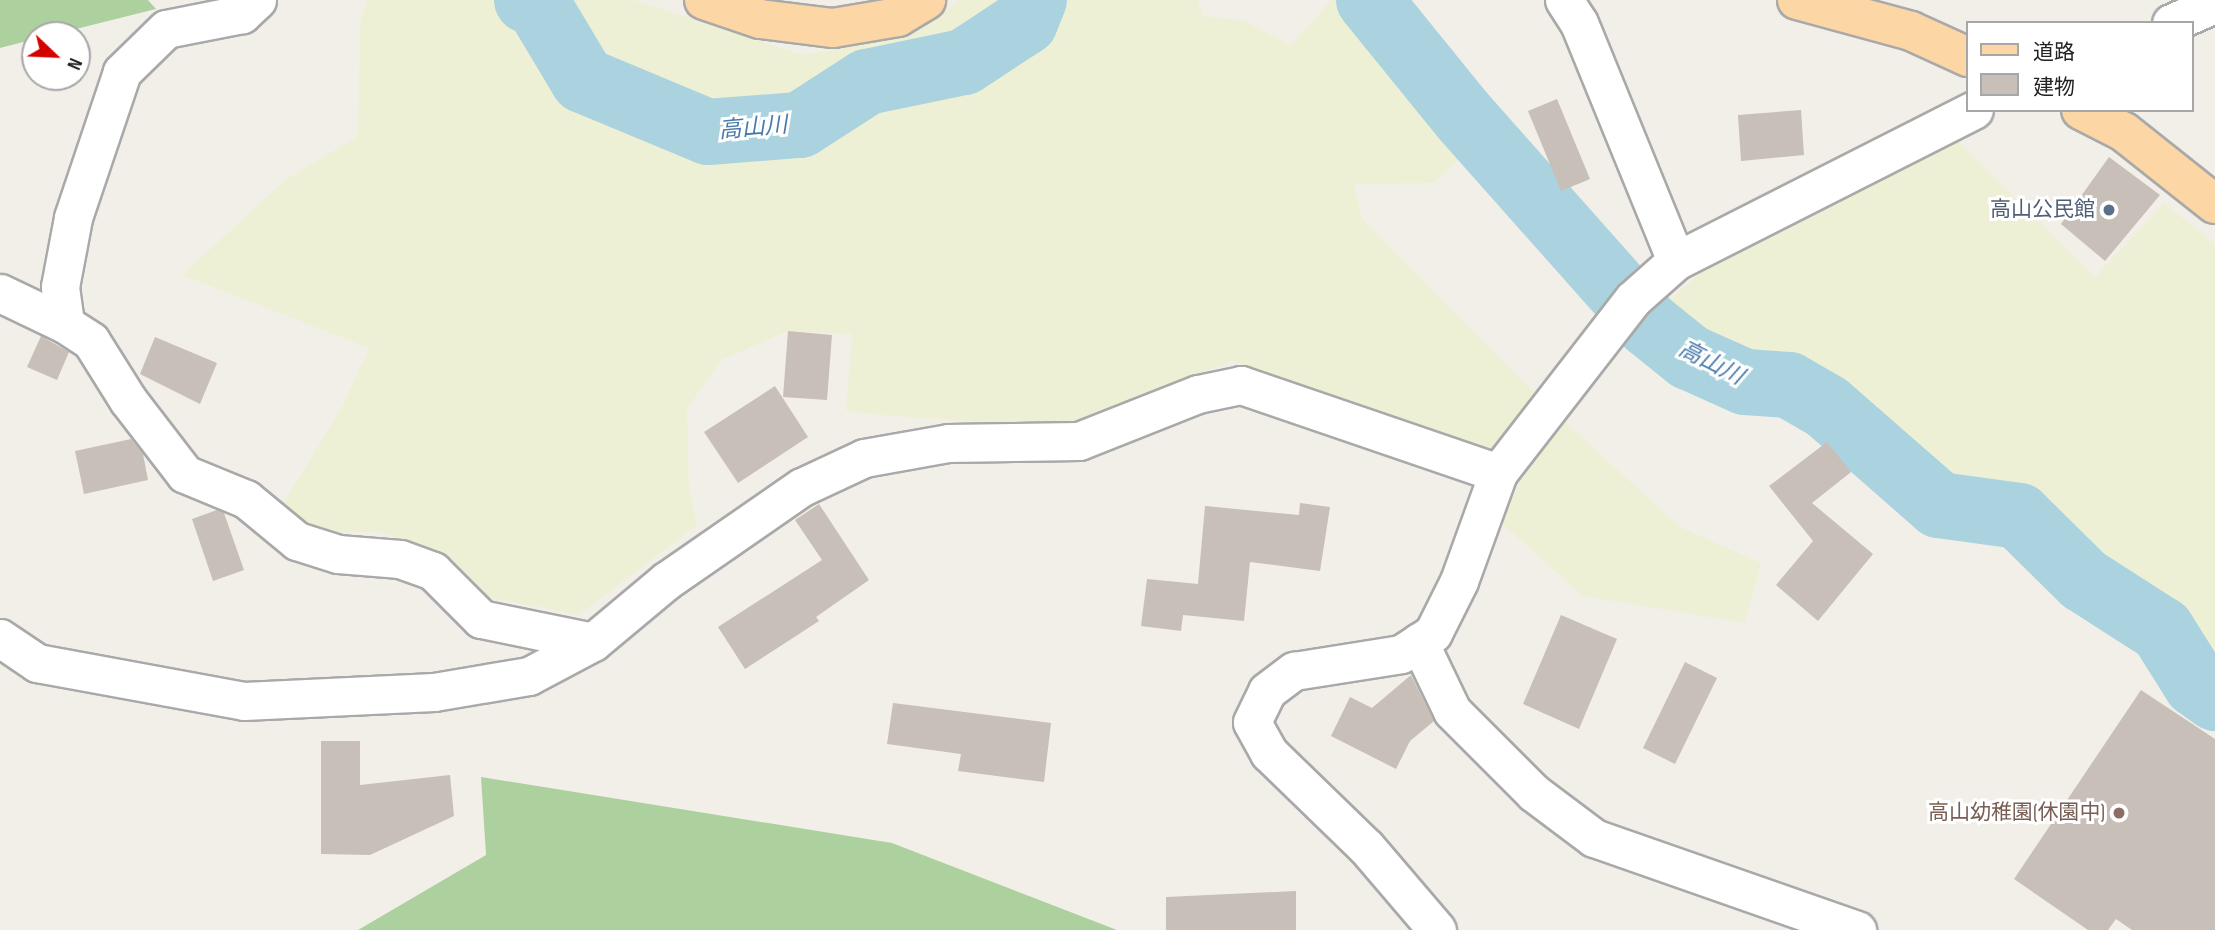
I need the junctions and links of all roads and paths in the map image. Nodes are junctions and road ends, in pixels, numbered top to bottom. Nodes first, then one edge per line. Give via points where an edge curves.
1 (257, 0) edge
2 (704, 0) edge
3 (926, 0) edge
4 (1564, 0) edge
5 (1797, 0) edge
6 (2215, 4) edge
7 (2176, 21) edge
8 (1966, 56) edge
9 (1970, 112) edge
10 (2085, 112) edge
11 (2215, 204) edge
12 (1676, 261) junction
13 (0, 293) edge
14 (65, 324) junction
15 (1498, 473) junction
16 (0, 638) edge
17 (593, 642) junction
18 (1419, 642) junction
19 (1437, 930) edge
20 (1857, 930) edge

1 - 14 street via 242,15 166,29 122,72 73,218 60,287
2 - 3 main road via 760,19 833,29 898,17
4 - 12 street via 1579,23
5 - 8 main road via 1911,31
6 - 7 street
9 - 12 street
10 - 11 main road via 2124,132
12 - 15 street via 1633,299
13 - 14 street
14 - 17 street via 92,341 128,400 185,474 246,499 297,541 338,554 400,559 433,571 481,619
15 - 17 street via 1241,385 1198,394 1079,441 948,443 864,458 802,487 666,581
15 - 18 street via 1459,581 1433,633
16 - 17 street via 37,663 244,701 433,692 515,679
18 - 19 street via 1401,654 1294,671 1267,691 1252,722 1269,753 1366,847
18 - 20 street via 1452,711 1534,793 1594,838

